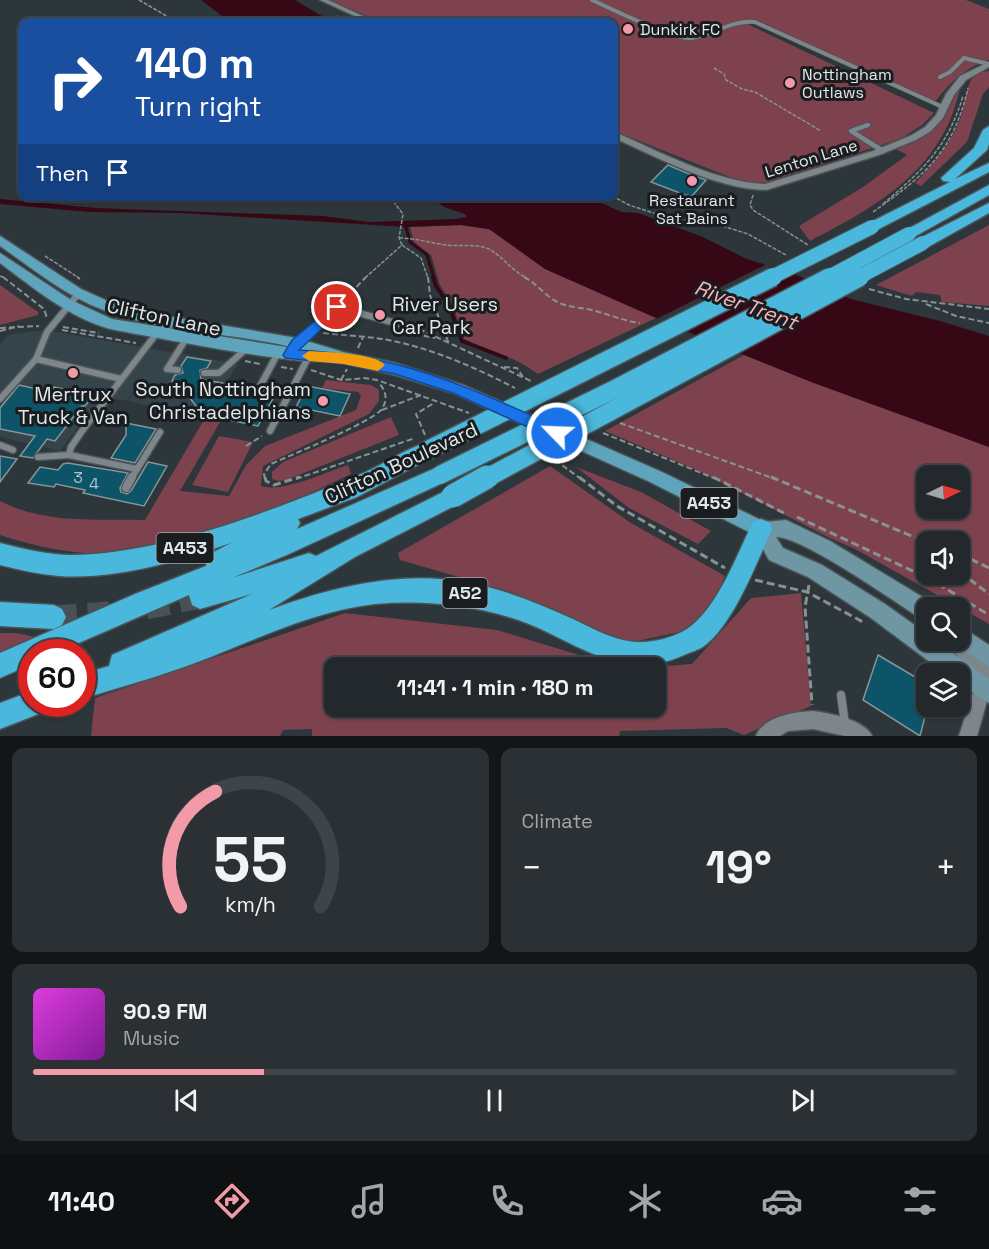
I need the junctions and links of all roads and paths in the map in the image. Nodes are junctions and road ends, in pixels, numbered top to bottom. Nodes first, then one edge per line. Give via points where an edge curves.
1 (139, 0) edge
2 (323, 0) edge
3 (592, 0) edge
4 (170, 18) edge
5 (364, 18) edge
6 (989, 64) edge
7 (714, 68) dead end
8 (940, 77) dead end
9 (966, 79) junction
10 (945, 108) junction
11 (868, 125) dead end
12 (989, 130) edge
13 (821, 131) dead end
14 (618, 137) edge
15 (883, 151) junction
16 (989, 167) edge
17 (756, 188) junction
18 (989, 189) edge
19 (618, 199) edge
20 (393, 201) edge
21 (913, 204) junction
22 (989, 208) edge
23 (874, 218) junction
24 (399, 238) junction
25 (916, 238) junction
26 (0, 240) edge
27 (803, 242) dead end
28 (402, 245) junction
29 (792, 251) dead end
30 (45, 256) dead end
31 (0, 257) edge
32 (0, 276) edge
33 (82, 288) junction
34 (865, 288) dead end
35 (920, 302) junction
36 (68, 305) junction
37 (337, 307) junction
38 (989, 309) edge
39 (640, 323) dead end
40 (989, 323) edge
41 (43, 326) dead end
42 (410, 327) joint
43 (161, 328) junction
44 (0, 329) edge
45 (337, 335) dead end
46 (186, 339) junction
47 (449, 344) junction
48 (246, 348) junction
49 (288, 350) junction
50 (427, 350) dead end
51 (309, 356) junction
52 (343, 358) junction
53 (36, 359) junction
54 (178, 370) dead end
55 (316, 372) dead end
56 (204, 373) dead end
57 (121, 379) junction
58 (377, 380) junction
59 (539, 384) dead end
60 (258, 390) dead end
61 (421, 395) junction
62 (0, 399) edge
63 (435, 402) junction
64 (382, 410) junction
65 (476, 417) dead end
66 (618, 423) dead end
67 (270, 430) joint
68 (160, 432) dead end
69 (407, 441) dead end
70 (425, 444) junction
71 (0, 445) edge
72 (246, 446) dead end
73 (13, 450) dead end
74 (69, 455) junction
75 (38, 458) dead end
76 (552, 458) dead end
77 (137, 469) junction
78 (361, 484) junction
79 (126, 488) dead end
80 (785, 514) dead end
81 (761, 529) junction
82 (914, 537) edge
83 (347, 550) junction
84 (0, 554) edge
85 (970, 559) edge
86 (989, 568) edge
87 (738, 575) junction
88 (970, 580) edge
89 (807, 592) junction
90 (989, 594) edge
91 (200, 597) tunnel mouth
92 (142, 602) junction
93 (916, 604) edge
94 (0, 614) edge
95 (989, 615) edge
96 (54, 617) tunnel mouth
97 (871, 626) dead end
98 (970, 643) edge
99 (965, 651) edge
100 (989, 657) edge
101 (0, 666) edge
102 (96, 675) edge
103 (96, 683) edge
104 (986, 689) edge
105 (841, 695) dead end
106 (18, 709) edge
107 (0, 716) edge
108 (813, 720) junction
109 (845, 725) junction
110 (765, 736) edge
111 (863, 736) edge
112 (968, 736) edge

1 - 4 path
2 - 5 street
3 - 10 lane via 682,38 743,21 921,104
6 - 8 lane via 964,58
6 - 9 street, Lenton Lane
7 - 13 path via 726,80 755,92
9 - 10 street, Lenton Lane via 950,94
9 - 23 path via 959,113 947,140
9 - 23 path via 959,125 944,152
10 - 15 street, Lenton Lane via 928,129
11 - 15 lane via 851,131
12 - 21 highway via 973,158
14 - 17 street, Lenton Lane
15 - 17 street, Lenton Lane
16 - 21 highway
17 - 27 path via 750,205 753,210
18 - 25 highway
19 - 29 path via 669,218 717,224 748,234 778,251
20 - 24 path via 404,211
21 - 23 highway, Clifton Boulevard
22 - 25 highway
23 - 70 highway, Clifton Boulevard, bridge
24 - 28 path
24 - 39 path via 480,246 562,304
25 - 83 highway, bridge via 453,496
25 - 92 highway, Clifton Boulevard, bridge via 440,475 280,547
26 - 33 main road, Clifton Lane / A453
28 - 37 path
28 - 47 path via 421,258
30 - 33 path via 63,266
31 - 36 main road, Clifton Lane / A453
32 - 41 path via 44,309 47,319
33 - 36 lane
33 - 43 main road, Clifton Lane / A453 via 106,306
34 - 35 path
35 - 38 path
35 - 40 path
36 - 43 main road, Clifton Lane / A453 via 95,319
36 - 53 lane via 38,348
37 - 42 lane
37 - 49 lane
42 - 47 path
43 - 46 main road, Clifton Lane / A453
43 - 49 main road, Clifton Lane / A453
43 - 57 lane
44 - 44 path via 22,326
45 - 50 path via 392,340
46 - 48 main road, Clifton Lane / A453
46 - 54 lane via 167,369
47 - 59 path
48 - 49 main road, Clifton Lane / A453
48 - 56 lane via 219,373
49 - 51 main road, Clifton Lane / A453
49 - 52 main road, Clifton Lane / A453
49 - 60 lane
51 - 52 main road, Clifton Lane / A453
51 - 67 lane
52 - 81 main road, Clifton Lane / A453 via 458,389 656,477
53 - 57 lane
53 - 62 lane
55 - 58 path via 341,380
57 - 74 lane via 82,430
58 - 61 path
58 - 64 path via 386,391
61 - 63 path
61 - 64 path
63 - 65 path
63 - 70 path via 416,414
64 - 69 path via 271,464 264,474 266,482 284,483
66 - 82 path via 789,484
67 - 72 path
68 - 77 lane
70 - 78 highway, Clifton Boulevard
71 - 73 lane
74 - 75 lane
74 - 77 lane
76 - 87 path via 617,506
77 - 79 lane
78 - 84 highway, A453 via 232,534 120,561 49,564
78 - 92 highway
80 - 95 path via 811,521 932,580
81 - 87 highway, A52
81 - 93 main road, Clifton Lane via 786,528 866,571
81 - 104 main road via 776,554 815,571 878,611
83 - 91 highway
83 - 102 highway via 259,603
85 - 86 path
87 - 89 path
87 - 103 highway, A52 via 721,610 696,637 667,650 635,654 605,647 512,606 463,593 374,593 308,607 192,652
88 - 90 path
89 - 97 path
89 - 108 path
92 - 101 highway, Clifton Boulevard
94 - 96 highway
98 - 100 main road
99 - 104 street via 982,669
104 - 112 street
105 - 109 lane
106 - 107 highway
108 - 109 street
108 - 110 street via 794,721
109 - 111 street

